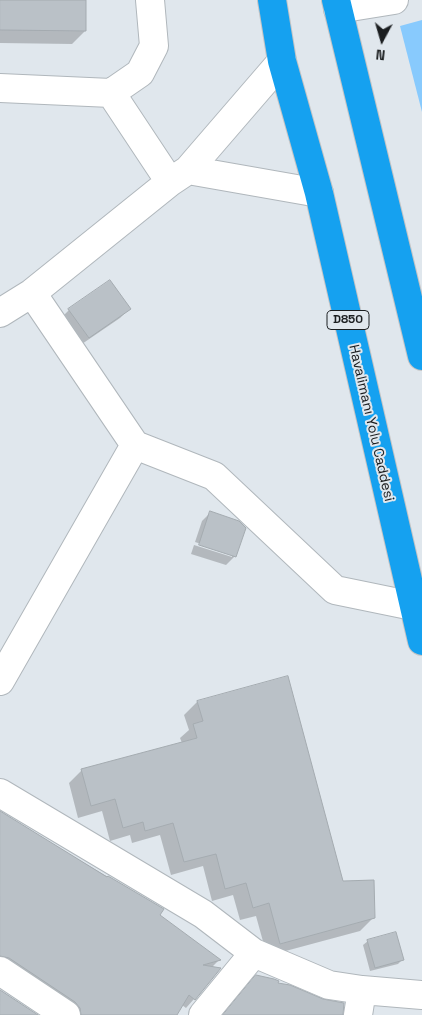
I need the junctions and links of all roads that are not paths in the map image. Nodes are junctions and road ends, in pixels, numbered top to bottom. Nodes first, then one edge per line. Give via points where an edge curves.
1 (150, 0) edge
2 (272, 0) edge
3 (394, 0) edge
4 (337, 5) edge
5 (282, 61) junction
6 (0, 88) edge
7 (111, 93) junction
8 (179, 176) junction
9 (319, 193) junction
10 (32, 293) junction
11 (0, 313) edge
12 (422, 356) edge
13 (135, 445) junction
14 (413, 606) junction
15 (422, 641) edge
16 (0, 681) edge
17 (0, 793) edge
18 (254, 953) junction
19 (0, 971) edge
20 (422, 995) edge
21 (360, 1002) edge
22 (66, 1015) edge
23 (203, 1015) edge

1 - 7 street via 154,46 140,73
2 - 5 highway, Havalimanı Yolu Caddesi / D850
3 - 4 street
4 - 12 highway
5 - 8 street
5 - 9 highway, Havalimanı Yolu Caddesi / D850
6 - 7 street
7 - 8 street
8 - 9 street
8 - 10 street
9 - 14 highway, Havalimanı Yolu Caddesi / D850
10 - 11 street
10 - 13 street
13 - 14 street via 214,476 335,590
13 - 16 street
14 - 15 highway, Havalimanı Yolu Caddesi / D850
17 - 18 street via 203,914
18 - 21 street
18 - 23 street
19 - 22 street
20 - 21 street

